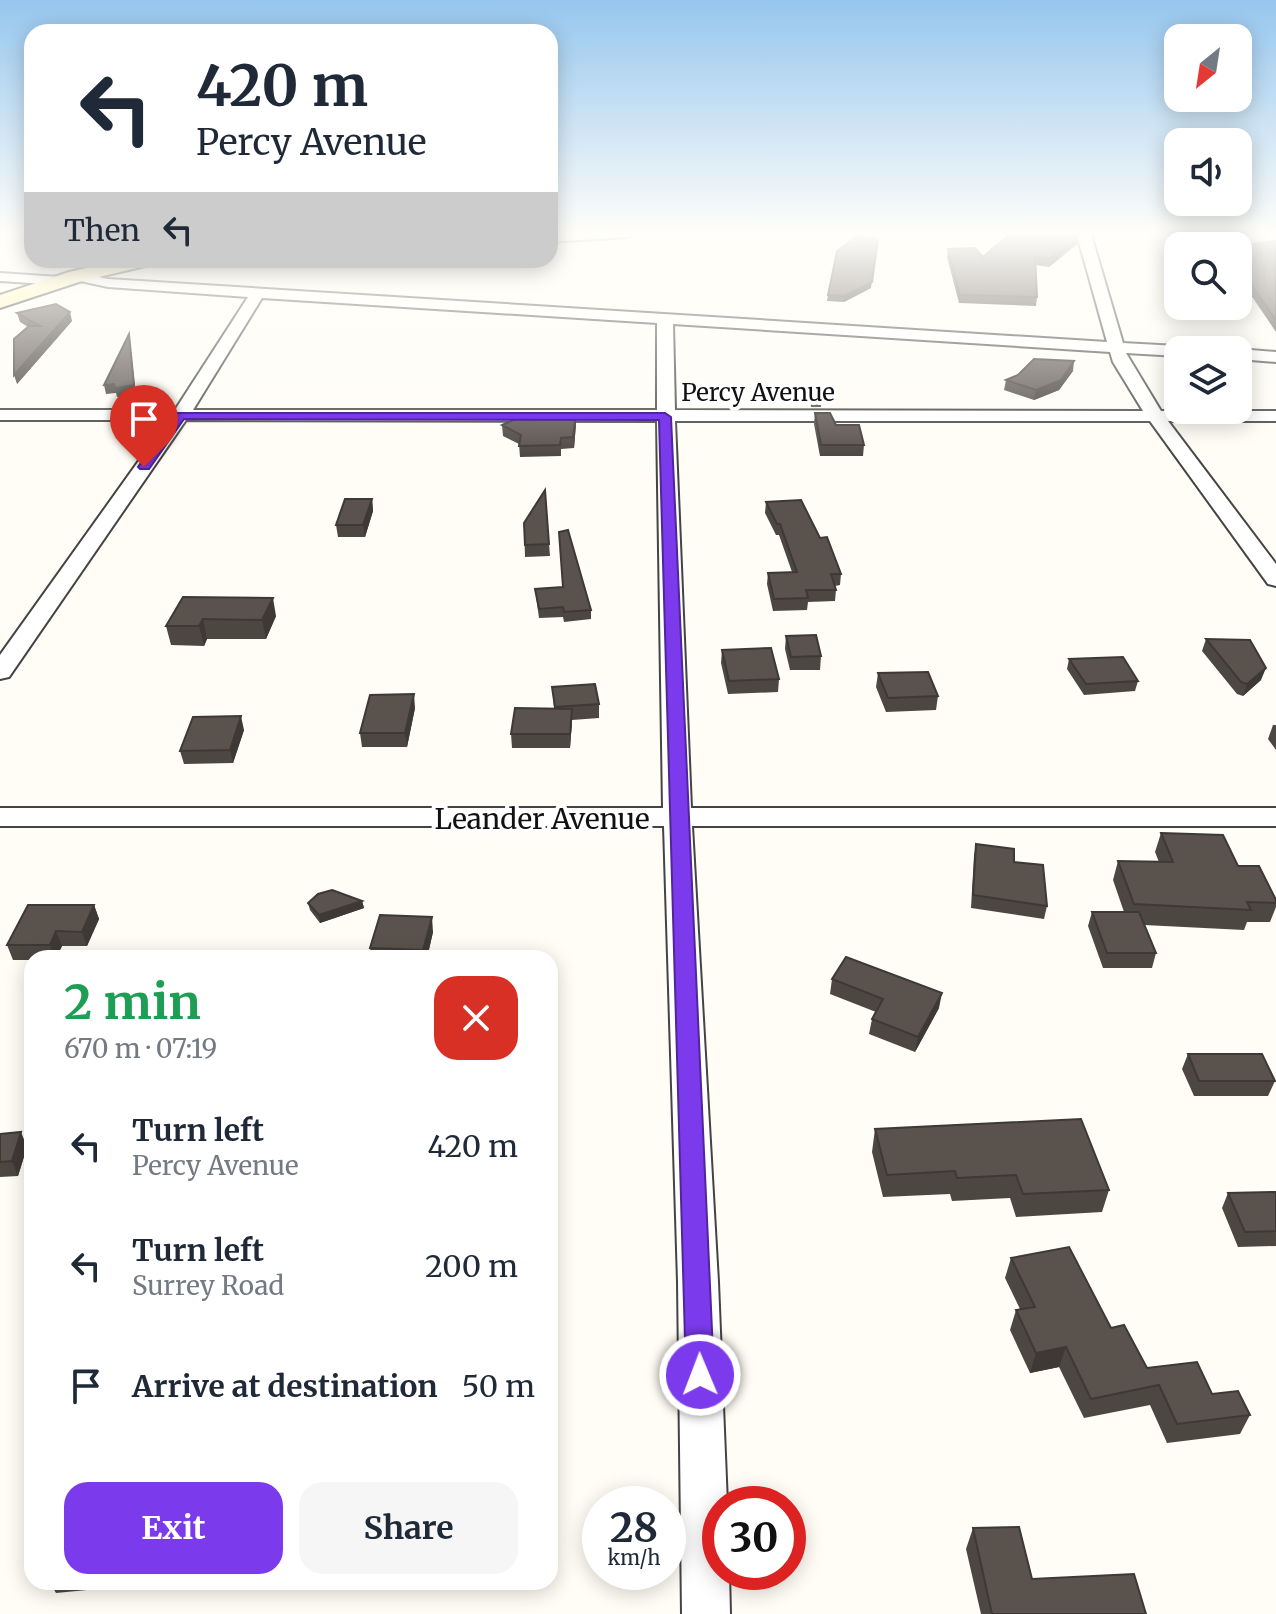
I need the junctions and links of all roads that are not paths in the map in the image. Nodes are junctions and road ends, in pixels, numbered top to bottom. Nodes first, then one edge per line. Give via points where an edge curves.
1 (250, 306) edge
2 (467, 306) edge
3 (1106, 306) edge
4 (665, 319) junction
5 (1118, 347) junction
6 (1164, 350) edge
7 (1252, 355) edge
8 (1276, 357) edge
9 (0, 415) edge
10 (180, 416) junction
11 (1276, 416) edge
12 (665, 417) junction
13 (1156, 417) junction
14 (1276, 579) edge
15 (0, 672) edge
16 (0, 817) edge
17 (1276, 817) edge
18 (678, 819) junction
19 (706, 1614) edge

1 - 10 street
2 - 4 street
3 - 5 street
4 - 5 street
4 - 12 street
5 - 6 street
5 - 13 street via 1121,362
7 - 8 street
9 - 10 street, Percy Avenue
10 - 12 street, Percy Avenue
10 - 15 street
11 - 13 street, Percy Avenue
12 - 13 street, Percy Avenue
12 - 18 street
13 - 14 street
16 - 18 street, Leander Avenue
17 - 18 street, Leander Avenue
18 - 19 street

